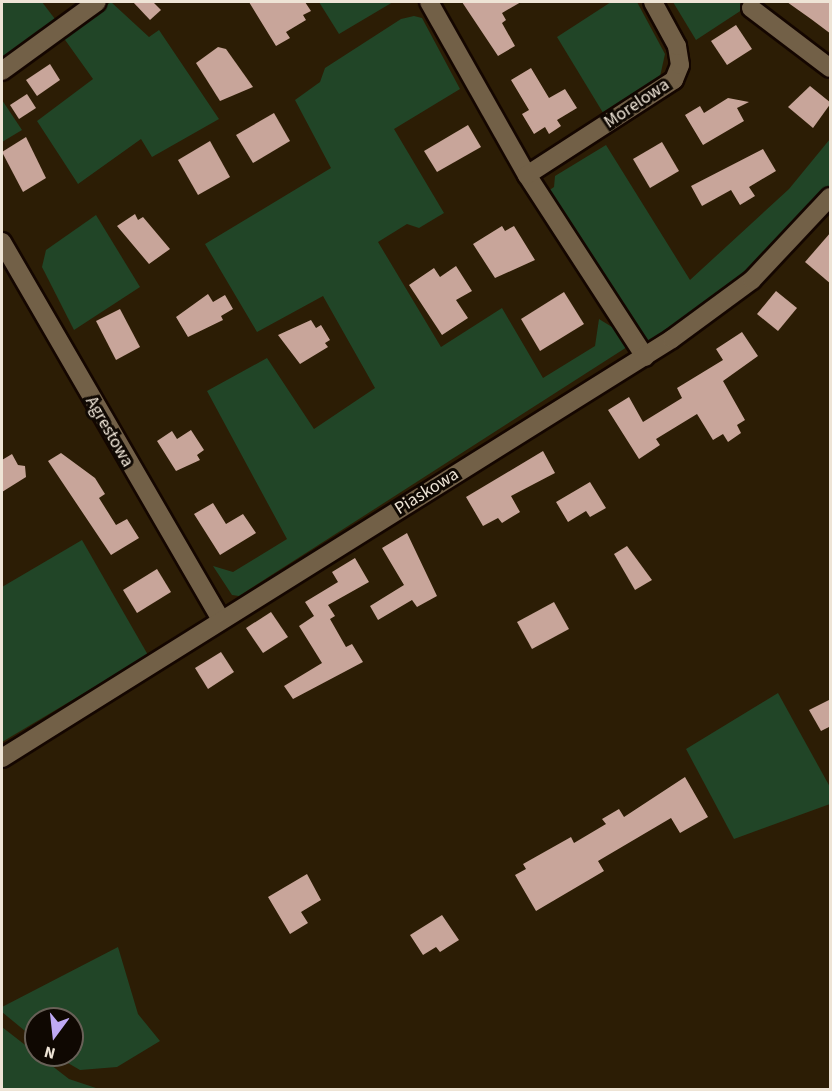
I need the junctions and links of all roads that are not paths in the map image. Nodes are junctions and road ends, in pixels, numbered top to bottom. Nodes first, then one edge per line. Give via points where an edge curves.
1 (97, 2) edge
2 (429, 2) edge
3 (653, 2) edge
4 (751, 8) dead end
5 (831, 68) edge
6 (2, 71) edge
7 (527, 174) junction
8 (831, 197) edge
9 (2, 242) edge
10 (645, 357) junction
11 (221, 620) junction
12 (2, 758) edge

1 - 6 street
2 - 7 street
3 - 7 street, Morelowa via 678,46 680,65 674,80
4 - 5 street
7 - 10 street
8 - 10 street, Piaskowa via 752,280
9 - 11 street, Agrestowa
10 - 11 street, Piaskowa
11 - 12 street, Piaskowa

